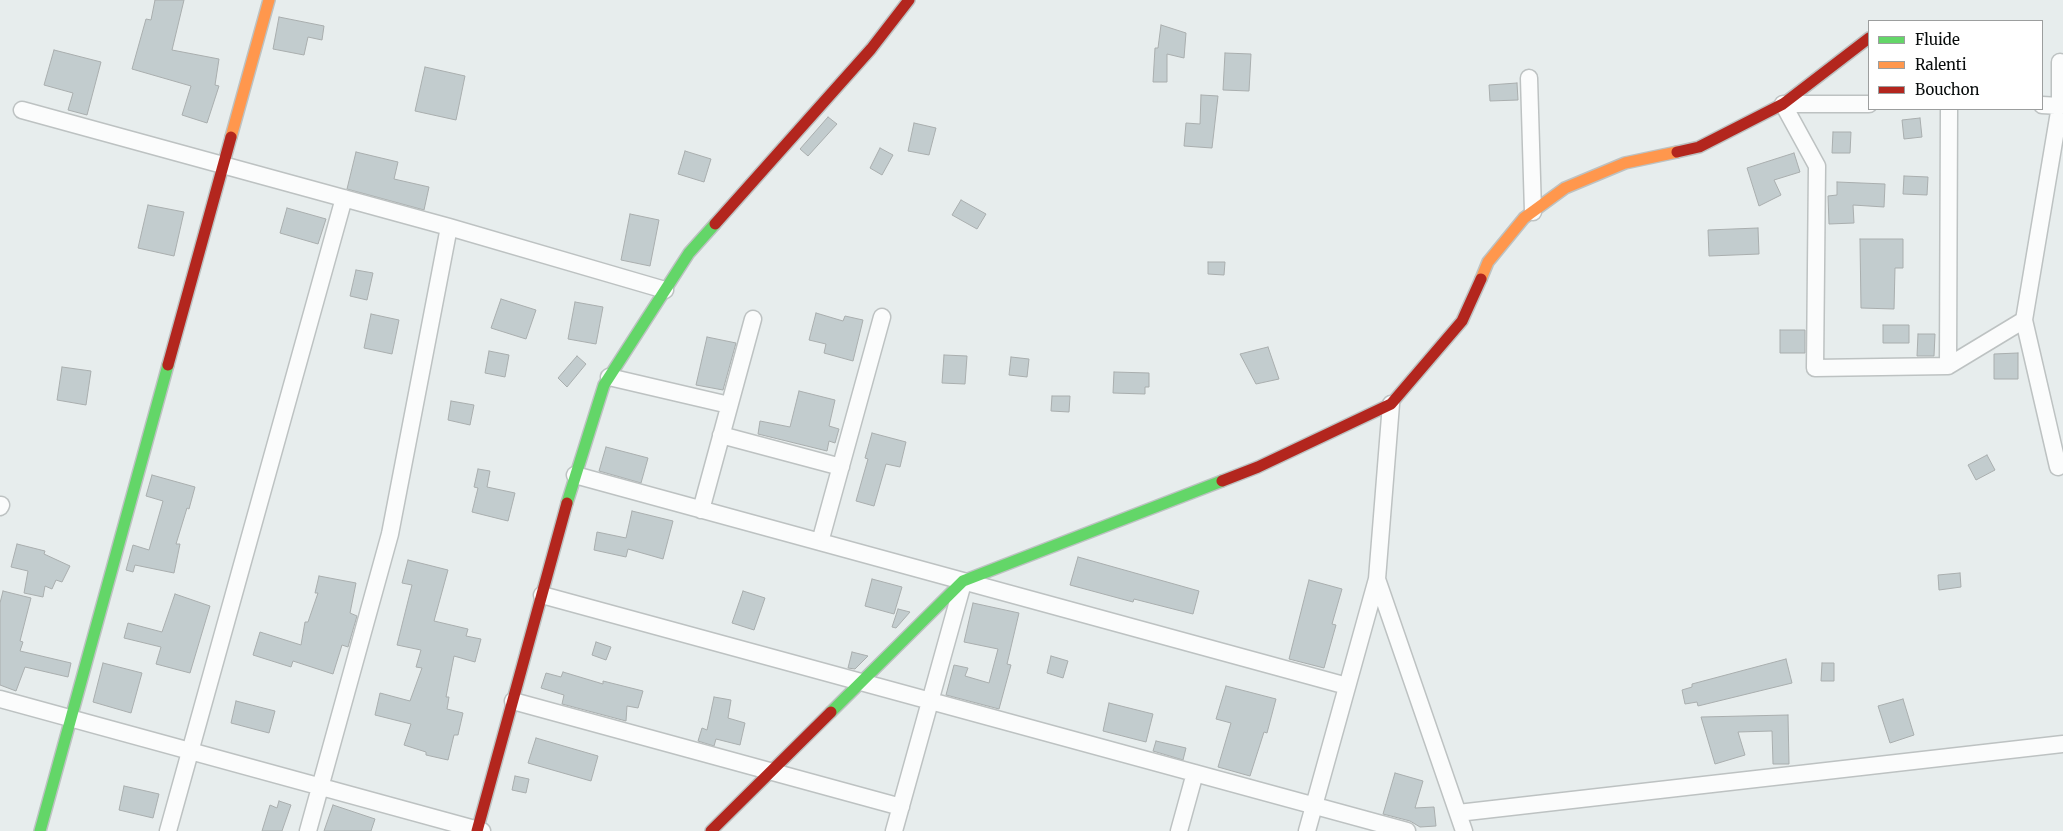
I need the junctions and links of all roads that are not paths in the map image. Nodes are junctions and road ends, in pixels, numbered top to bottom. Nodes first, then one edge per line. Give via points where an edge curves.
1 (269, 0) edge
2 (909, 0) edge
3 (1868, 39) edge
4 (2060, 62) dead end
5 (1529, 78) dead end
6 (1783, 104) junction
7 (1868, 104) edge
8 (2043, 106) edge
9 (2060, 106) junction
10 (22, 110) dead end
11 (1949, 110) edge
12 (224, 165) junction
13 (344, 198) junction
14 (1533, 212) junction
15 (449, 227) junction
16 (665, 290) junction
17 (882, 317) dead end
18 (753, 319) dead end
19 (2024, 320) junction
20 (1948, 366) junction
21 (610, 377) junction
22 (1391, 404) junction
23 (729, 406) junction
24 (721, 435) junction
25 (841, 467) junction
26 (2058, 467) dead end
27 (575, 475) junction
28 (701, 510) junction
29 (820, 542) junction
30 (1377, 579) junction
31 (963, 581) junction
32 (542, 595) junction
33 (861, 682) junction
34 (1347, 686) junction
35 (0, 700) edge
36 (513, 701) junction
37 (930, 701) junction
38 (71, 719) junction
39 (2063, 744) edge
40 (190, 751) junction
41 (770, 771) junction
42 (1195, 773) junction
43 (320, 787) junction
44 (1314, 806) junction
45 (901, 807) junction
46 (1458, 813) junction
47 (40, 831) edge
48 (168, 831) edge
49 (308, 831) edge
50 (479, 831) edge
51 (711, 831) edge
52 (894, 831) edge
53 (1179, 831) edge
54 (1307, 831) edge
55 (1407, 831) edge
56 (1464, 831) edge

1 - 12 street
2 - 16 street via 872,49 689,253
3 - 6 street
4 - 9 street
5 - 14 street
6 - 7 street
6 - 14 street via 1699,147 1625,163 1565,188
6 - 20 street via 1817,166 1815,368
8 - 9 street
9 - 19 street
10 - 12 street
11 - 20 street
12 - 13 street
12 - 38 street
13 - 15 street
13 - 40 street
14 - 22 street via 1524,218 1488,262 1462,321
15 - 16 street
15 - 43 street via 390,534
16 - 21 street
17 - 25 street
18 - 23 street
19 - 20 street
19 - 26 street
21 - 23 street
21 - 27 street via 604,385
22 - 30 street
22 - 31 street via 1258,468
23 - 24 street
24 - 25 street
24 - 28 street
25 - 29 street
27 - 28 street
27 - 32 street
28 - 29 street
29 - 31 street
30 - 34 street
30 - 46 street
31 - 33 street
31 - 34 street
31 - 37 street
32 - 33 street
32 - 36 street
33 - 37 street
33 - 41 street
34 - 44 street
35 - 38 street
36 - 41 street
36 - 50 street
37 - 42 street
37 - 45 street
38 - 40 street
38 - 47 street
39 - 46 street
40 - 43 street
40 - 48 street
41 - 45 street
41 - 51 street
42 - 44 street
42 - 53 street
43 - 49 street
43 - 50 street
44 - 54 street
44 - 55 street
45 - 52 street
46 - 56 street

